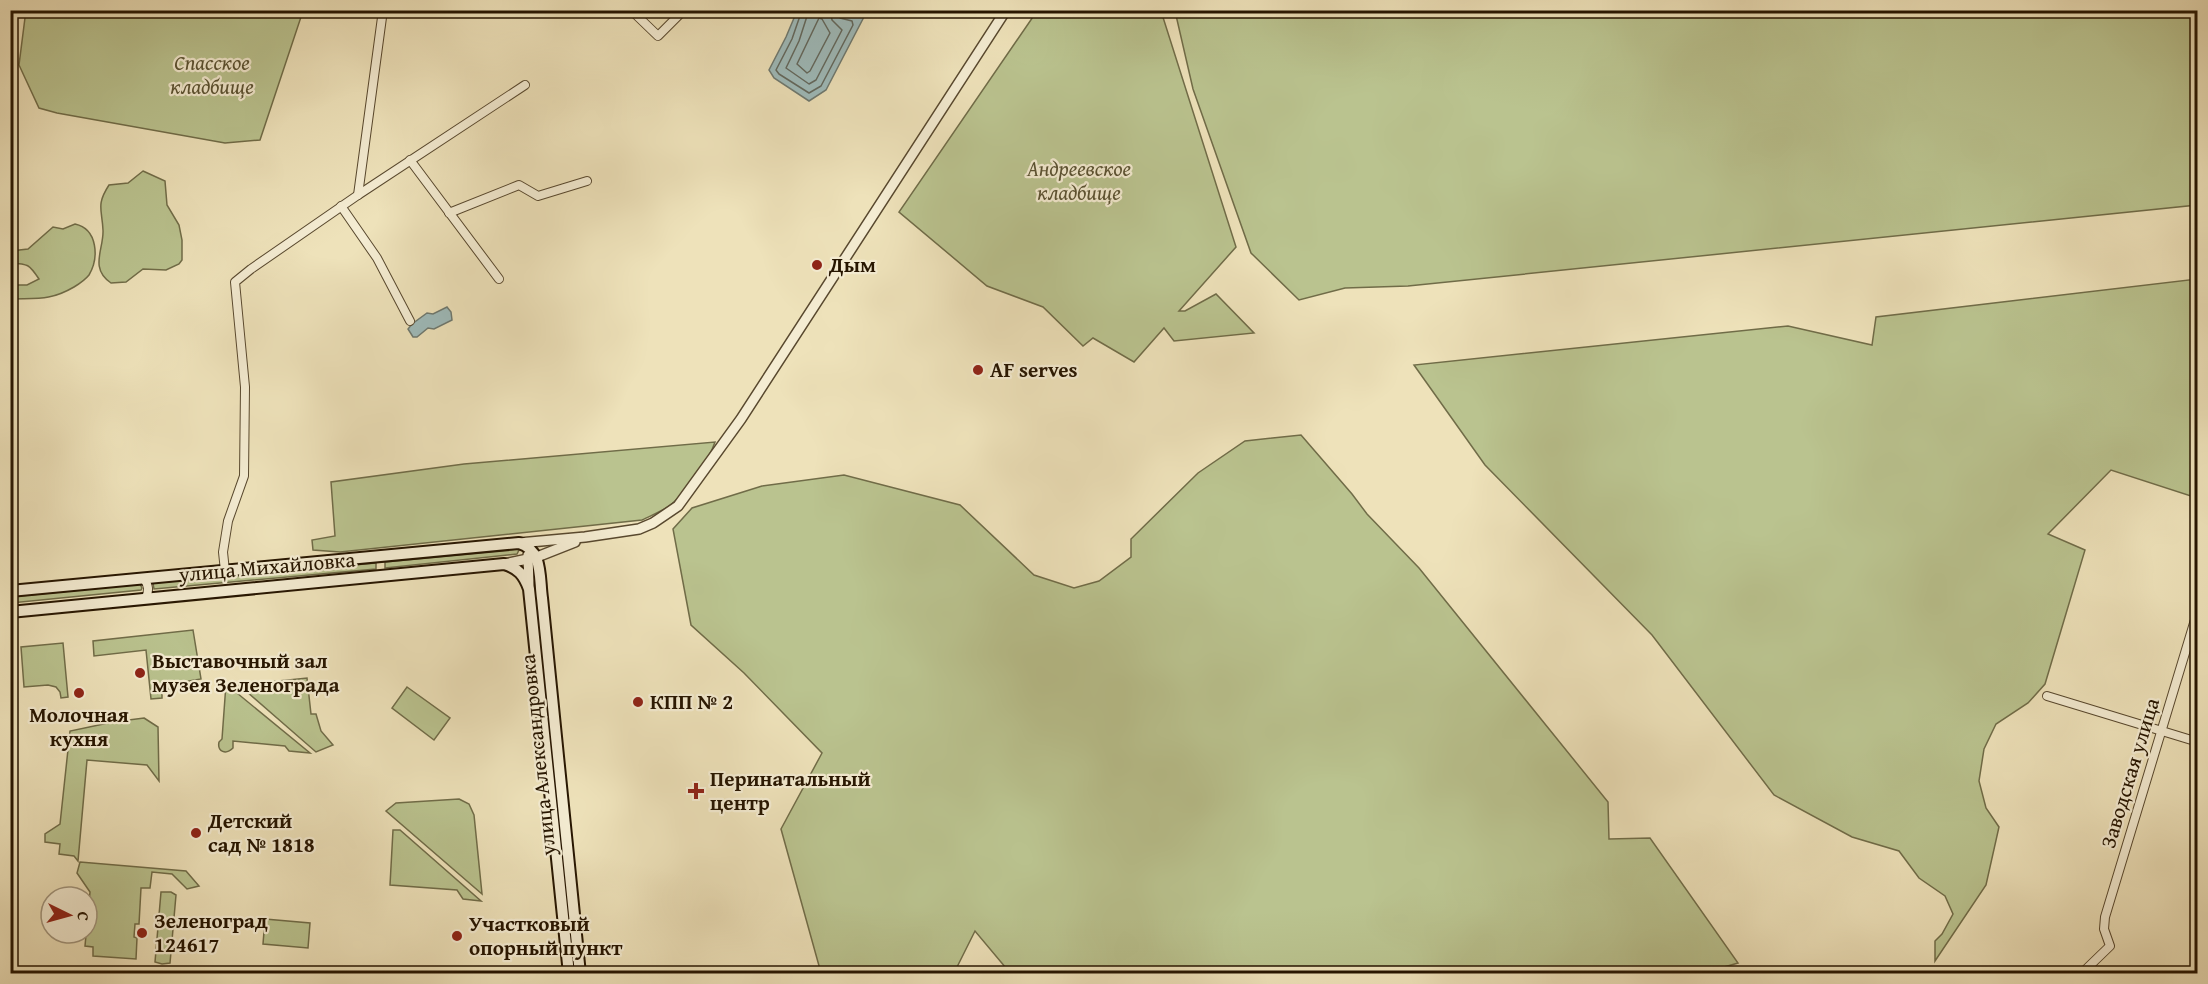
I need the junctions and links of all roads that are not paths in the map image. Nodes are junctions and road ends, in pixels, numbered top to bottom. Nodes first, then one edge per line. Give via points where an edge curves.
1 (383, 10) edge
2 (631, 10) edge
3 (684, 10) edge
4 (1006, 10) edge
5 (525, 85) dead end
6 (410, 160) junction
7 (587, 181) dead end
8 (358, 195) junction
9 (341, 206) junction
10 (449, 213) junction
11 (499, 279) dead end
12 (410, 321) dead end
13 (585, 537) junction
14 (559, 548) junction
15 (533, 551) junction
16 (504, 564) junction
17 (225, 571) junction
18 (144, 579) junction
19 (540, 583) junction
20 (530, 589) junction
21 (10, 591) edge
22 (146, 598) junction
23 (2198, 610) edge
24 (10, 612) edge
25 (2047, 696) dead end
26 (2161, 731) junction
27 (2198, 742) edge
28 (569, 974) edge
29 (580, 974) edge
30 (2081, 974) edge

1 - 8 street
2 - 3 street via 658,36
4 - 13 street via 687,496 670,513 639,529
5 - 6 street
6 - 8 street
6 - 10 street
7 - 10 street via 538,196 519,185
8 - 9 street
9 - 12 street via 377,258
9 - 17 street via 236,282 245,387 244,476 228,521 223,552
10 - 11 street
13 - 14 street
13 - 15 street
14 - 15 street
14 - 19 street via 543,567
15 - 16 street, улица Михайловка
15 - 17 main road, улица Михайловка via 519,543
15 - 19 main road, улица Александровка
15 - 20 street, улица Александровка
16 - 20 main road via 515,567
16 - 22 main road, улица Михайловка
17 - 18 main road, улица Михайловка
18 - 21 main road, улица Михайловка
18 - 22 street via 149,591
19 - 29 main road, улица Александровка
20 - 28 main road, улица Александровка
22 - 24 main road, улица Михайловка
23 - 26 street, Заводская улица
25 - 26 street
26 - 27 street
26 - 30 street, Заводская улица via 2105,917 2104,929 2110,946

